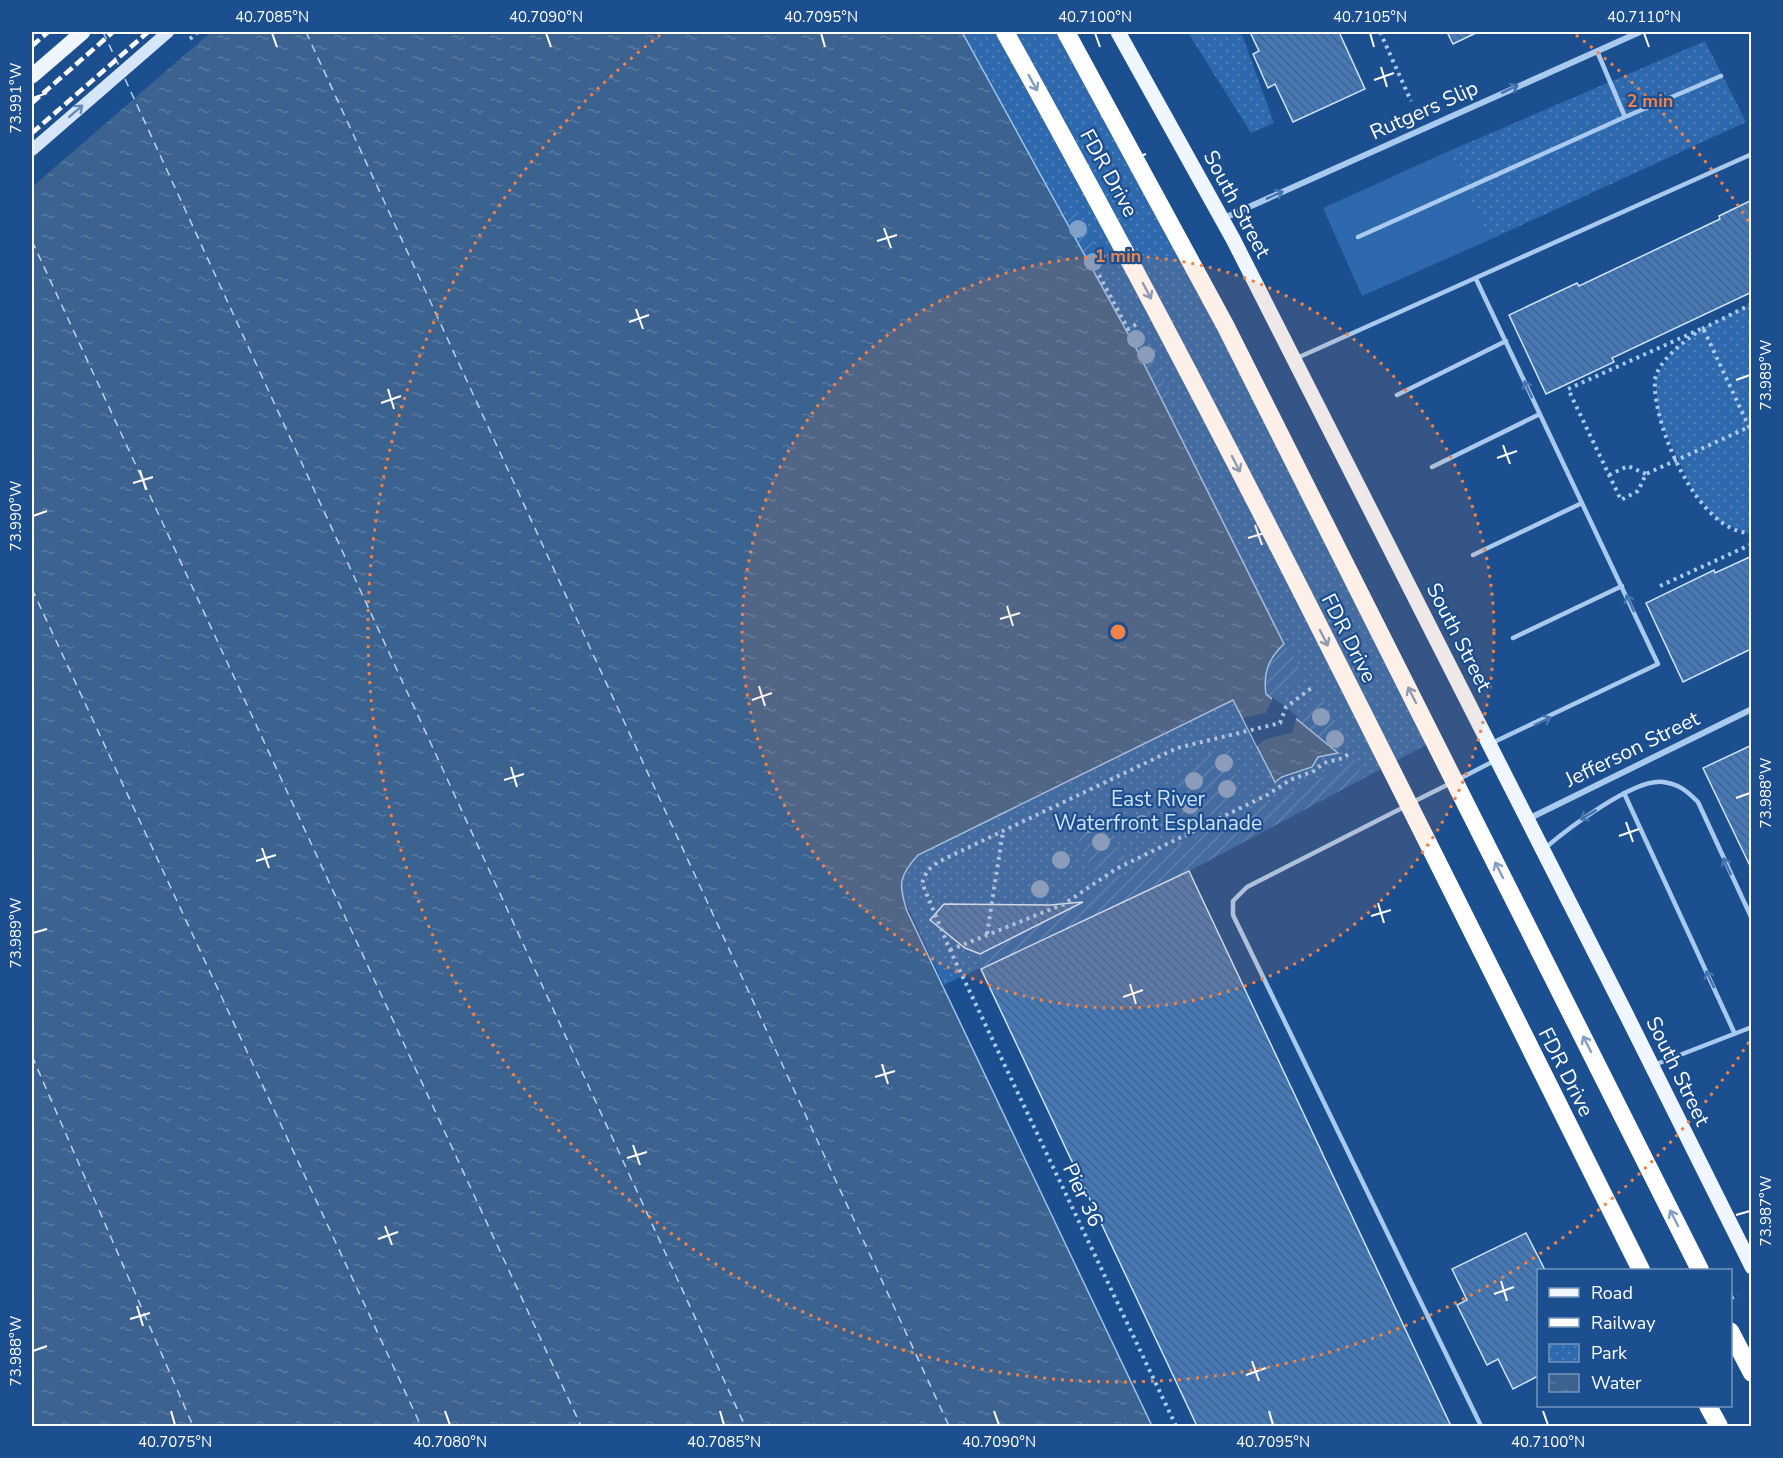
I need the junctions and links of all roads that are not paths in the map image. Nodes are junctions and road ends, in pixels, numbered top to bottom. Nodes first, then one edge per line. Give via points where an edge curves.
1 (83, 32) edge
2 (168, 32) edge
3 (1005, 32) edge
4 (1066, 32) edge
5 (1118, 32) edge
6 (1640, 32) edge
7 (1597, 51) junction
8 (32, 76) edge
9 (1721, 76) dead end
10 (1625, 117) junction
11 (32, 150) edge
12 (1752, 154) edge
13 (1222, 219) junction
14 (1358, 237) dead end
15 (1476, 279) junction
16 (1506, 341) junction
17 (1294, 360) junction
18 (1397, 395) dead end
19 (1540, 414) junction
20 (1432, 467) dead end
21 (1582, 503) junction
22 (1473, 555) dead end
23 (1622, 586) junction
24 (1513, 638) dead end
25 (1752, 709) edge
26 (1490, 744) junction
27 (1498, 759) junction
28 (1624, 793) junction
29 (1527, 819) junction
30 (1543, 850) junction
31 (1752, 920) edge
32 (1752, 1027) edge
33 (1734, 1032) junction
34 (1652, 1066) junction
35 (1752, 1267) edge
36 (1640, 1269) edge
37 (1699, 1269) edge
38 (1732, 1333) edge
39 (1752, 1373) edge
40 (1709, 1407) edge
41 (1481, 1426) edge
42 (1719, 1426) edge

1 - 8 main road
11 -> 2 main road
3 -> 36 highway, FDR Drive, bridge via 1217,425
37 -> 4 highway, FDR Drive, bridge via 1235,345
5 - 13 main road, South Street
6 - 7 street, Rutgers Slip
7 - 10 lane
13 -> 7 street, Rutgers Slip
9 - 10 lane
10 - 14 lane
12 - 15 lane
13 - 17 main road, South Street
15 - 16 lane
15 - 17 lane
16 - 18 lane
19 -> 16 lane
17 - 26 main road, South Street
19 - 20 lane
19 - 21 lane
21 - 22 lane
21 - 23 lane
23 - 24 lane
26 -> 23 lane via 1658,664
25 - 29 street, Jefferson Street
26 - 27 main road, South Street
27 - 29 main road, South Street
27 - 41 lane via 1247,887 1233,901 1233,915
28 -> 30 lane via 1570,826
31 -> 28 lane via 1698,802 1683,787 1660,781
33 -> 28 lane
29 - 30 main road, South Street
30 - 34 main road, South Street
32 - 33 lane
33 - 34 lane
34 - 35 main road, South Street
38 - 39 highway
40 - 42 highway

